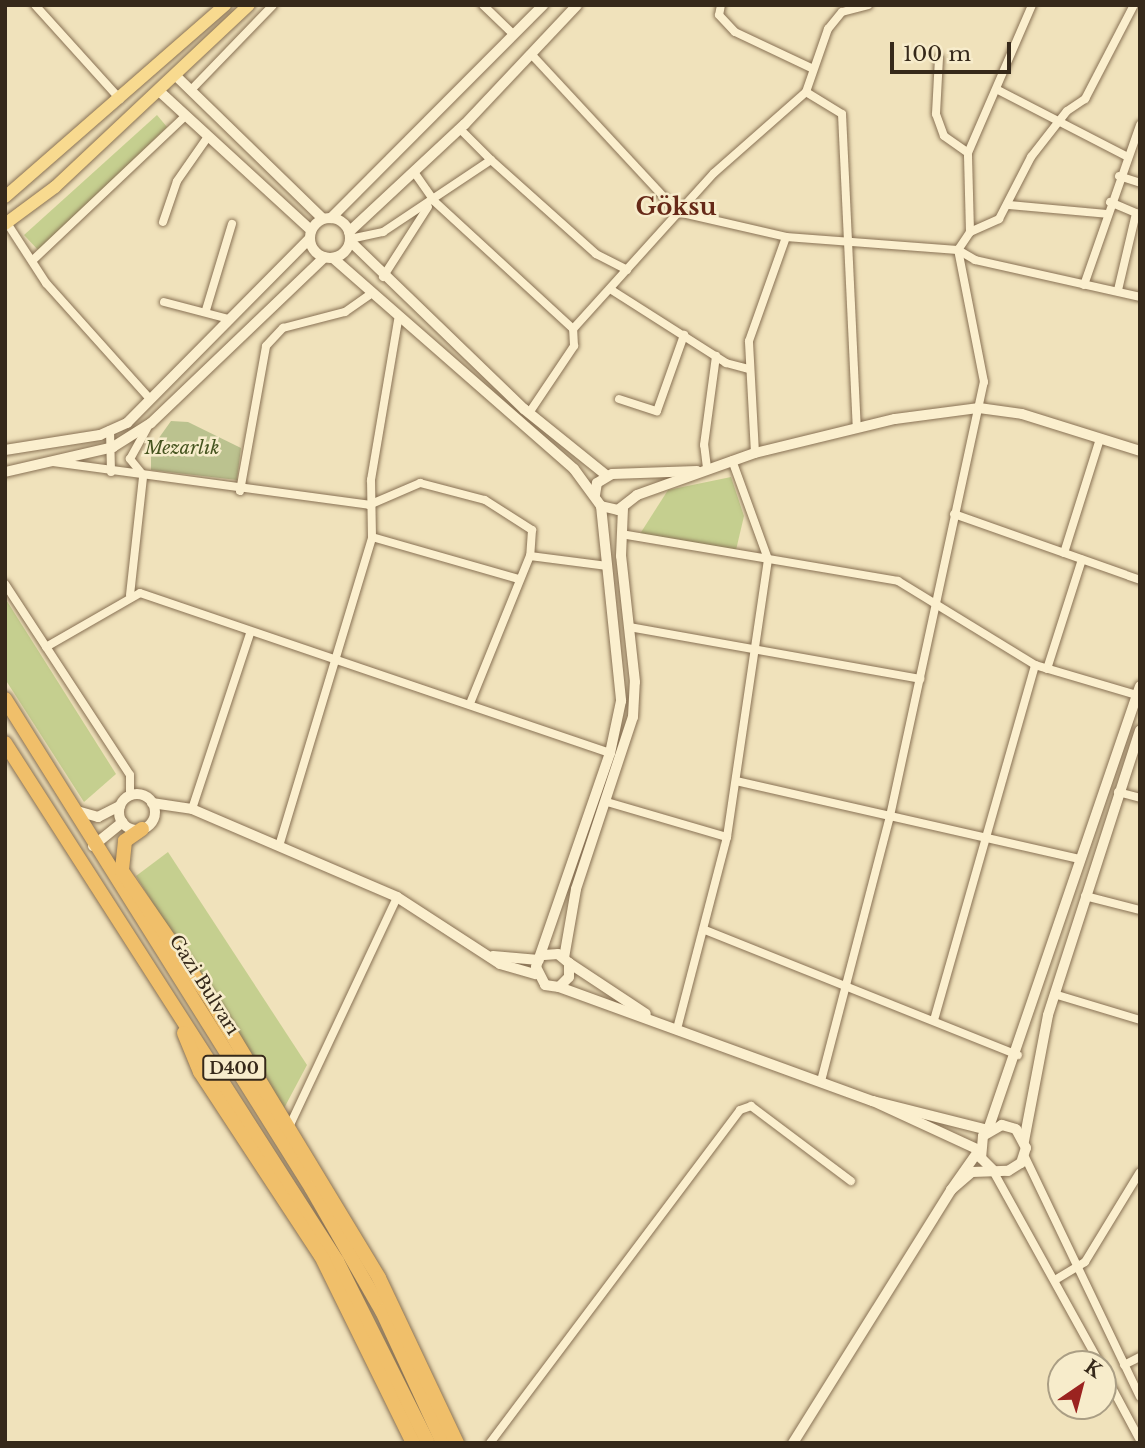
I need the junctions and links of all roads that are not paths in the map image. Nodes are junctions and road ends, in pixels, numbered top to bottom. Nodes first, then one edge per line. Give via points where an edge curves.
1 (35, 5) edge
2 (225, 5) edge
3 (249, 5) edge
4 (272, 5) edge
5 (483, 5) edge
6 (543, 5) edge
7 (577, 5) edge
8 (710, 5) edge
9 (868, 5) edge
10 (1032, 5) edge
11 (1134, 5) edge
12 (841, 8) edge
13 (720, 10) edge
14 (513, 34) junction
15 (531, 54) junction
16 (939, 58) dead end
17 (811, 68) junction
18 (175, 75) junction
19 (158, 90) junction
20 (191, 90) junction
21 (998, 90) junction
22 (806, 92) junction
23 (120, 99) junction
24 (184, 117) junction
25 (1057, 123) junction
26 (1140, 125) edge
27 (460, 129) junction
28 (207, 138) junction
29 (968, 153) junction
30 (1126, 156) junction
31 (491, 160) junction
32 (414, 172) junction
33 (1119, 176) junction
34 (1140, 183) edge
35 (5, 197) edge
36 (1110, 202) junction
37 (431, 203) junction
38 (1009, 205) junction
39 (678, 212) junction
40 (1107, 214) junction
41 (1138, 214) edge
42 (327, 218) junction
43 (163, 222) dead end
44 (6, 224) edge
45 (232, 225) dead end
46 (970, 232) junction
47 (310, 234) junction
48 (350, 237) junction
49 (786, 237) junction
50 (849, 243) junction
51 (958, 250) junction
52 (329, 257) junction
53 (33, 260) junction
54 (627, 270) junction
55 (383, 277) junction
56 (1084, 285) junction
57 (610, 289) junction
58 (1118, 290) junction
59 (369, 295) junction
60 (1140, 298) edge
61 (164, 302) dead end
62 (206, 310) junction
63 (229, 319) junction
64 (398, 320) junction
65 (573, 329) junction
66 (684, 335) junction
67 (716, 356) junction
68 (748, 369) junction
69 (150, 399) junction
70 (619, 399) dead end
71 (979, 408) junction
72 (529, 413) junction
73 (151, 424) junction
74 (857, 428) junction
75 (110, 430) junction
76 (1100, 439) junction
77 (113, 447) junction
78 (5, 450) edge
79 (1140, 451) edge
80 (755, 453) junction
81 (732, 460) junction
82 (43, 461) junction
83 (702, 469) junction
84 (5, 472) edge
85 (111, 472) junction
86 (606, 475) junction
87 (624, 477) junction
88 (144, 478) junction
89 (154, 480) junction
90 (240, 491) junction
91 (595, 495) junction
92 (631, 498) junction
93 (369, 505) junction
94 (601, 506) junction
95 (623, 508) junction
96 (954, 514) junction
97 (621, 534) junction
98 (372, 537) junction
99 (1064, 553) junction
100 (530, 556) junction
101 (768, 559) junction
102 (1082, 559) junction
103 (607, 566) junction
104 (518, 579) junction
105 (1140, 580) edge
106 (5, 584) edge
107 (130, 596) junction
108 (937, 604) junction
109 (629, 626) junction
110 (250, 634) junction
111 (757, 646) junction
112 (46, 647) junction
113 (338, 661) junction
114 (1035, 665) junction
115 (1047, 669) junction
116 (920, 679) junction
117 (1138, 690) edge
118 (6, 700) edge
119 (471, 701) junction
120 (1140, 730) edge
121 (5, 744) edge
122 (5, 750) edge
123 (610, 753) junction
124 (736, 781) junction
125 (33, 788) junction
126 (1118, 792) junction
127 (130, 796) junction
128 (1140, 798) edge
129 (607, 802) junction
130 (152, 803) junction
131 (122, 804) junction
132 (68, 806) junction
133 (173, 808) junction
134 (192, 808) junction
135 (890, 816) junction
136 (123, 822) junction
137 (147, 827) junction
138 (727, 837) junction
139 (987, 839) junction
140 (93, 846) junction
141 (279, 846) junction
142 (1078, 859) junction
143 (1085, 896) junction
144 (397, 897) junction
145 (1140, 910) edge
146 (705, 930) junction
147 (493, 956) junction
148 (542, 958) junction
149 (567, 960) junction
150 (536, 974) junction
151 (847, 984) junction
152 (559, 987) junction
153 (1054, 994) junction
154 (172, 1003) junction
155 (646, 1014) junction
156 (934, 1020) junction
157 (1140, 1020) edge
158 (678, 1025) junction
159 (1018, 1055) junction
160 (821, 1081) junction
161 (873, 1101) junction
162 (289, 1127) junction
163 (988, 1130) junction
164 (1024, 1141) junction
165 (979, 1150) junction
166 (1025, 1156) junction
167 (992, 1169) junction
168 (1140, 1172) edge
169 (851, 1181) dead end
170 (951, 1190) junction
171 (1075, 1269) junction
172 (1055, 1280) junction
173 (1092, 1350) edge
174 (1140, 1357) edge
175 (1124, 1365) junction
176 (1140, 1396) edge
177 (1117, 1397) edge
178 (1140, 1440) edge
179 (413, 1443) edge
180 (428, 1443) edge
181 (443, 1443) edge
182 (457, 1443) edge
183 (490, 1443) edge
184 (793, 1443) edge

1 - 23 street
2 - 23 main road
3 - 18 main road
4 - 20 street
5 - 14 street
6 - 14 street
7 - 15 street
8 - 13 street
9 - 12 street
10 - 21 street
11 - 25 street via 1086,99
12 - 17 street
13 - 17 street via 735,32
14 - 42 street
15 - 27 street
15 - 39 street
16 - 29 street via 936,114 944,136
17 - 22 street
18 - 19 main road
18 - 20 street
19 - 24 street
19 - 44 main road
20 - 42 street
21 - 25 street
21 - 29 street
22 - 39 street
22 - 50 street via 842,114
23 - 35 main road
24 - 28 street
24 - 53 street
25 - 30 street
25 - 38 street
26 - 30 street
27 - 31 street
27 - 32 street
28 - 43 street via 177,181
28 - 47 street
29 - 46 street
30 - 33 street
31 - 37 street via 474,166
31 - 54 street via 596,254
32 - 37 street
32 - 48 street
33 - 34 street
33 - 36 street
36 - 40 street
36 - 41 street
37 - 48 street via 383,232
37 - 55 street
37 - 65 street
38 - 40 street
38 - 46 street via 981,232
39 - 49 street
39 - 54 street
40 - 56 street
41 - 58 street
42 - 47 street
42 - 48 street
44 - 53 street
45 - 62 street
46 - 51 street
47 - 52 street
47 - 63 street
48 - 52 street
48 - 55 street
49 - 50 street
49 - 68 street via 749,341
50 - 51 street
50 - 74 street
51 - 56 street via 975,260
51 - 71 street via 984,382
52 - 59 street
52 - 73 street
53 - 69 street
54 - 57 street
55 - 72 street
56 - 58 street
57 - 65 street
57 - 66 street
58 - 60 street
59 - 64 street
59 - 90 street via 345,312 283,328 266,346
61 - 62 street
62 - 63 street
63 - 69 street
64 - 91 street via 574,469
64 - 93 street
65 - 72 street via 574,346
66 - 67 street
66 - 70 street via 657,411
67 - 68 street
67 - 83 street
68 - 80 street
69 - 75 street
71 - 74 street
71 - 76 street
71 - 96 street
72 - 86 street
73 - 77 street
73 - 89 street via 130,459 137,473
74 - 80 street
75 - 77 street
75 - 78 street
76 - 79 street
76 - 99 street
77 - 82 street
77 - 85 street
80 - 81 street
81 - 83 street
81 - 101 street
82 - 84 street
82 - 85 street
83 - 87 street
83 - 92 street
85 - 88 street
86 - 87 street
86 - 91 street
87 - 92 street
88 - 89 street
88 - 107 street
89 - 90 street
90 - 93 street
91 - 94 street
92 - 95 street
93 - 98 street
93 - 100 street via 420,483 485,500 532,530
94 - 95 street
94 - 103 street
95 - 97 street
96 - 99 street
96 - 108 street
97 - 101 street
97 - 109 street
98 - 104 street
98 - 113 street
99 - 102 street
100 - 103 street
100 - 104 street
101 - 108 street via 898,581
101 - 111 street
102 - 105 street
102 - 115 street
103 - 123 street via 621,684
104 - 119 street
106 - 112 street
107 - 110 street via 140,593
107 - 112 street
108 - 114 street
108 - 116 street
109 - 111 street
109 - 129 street via 633,717
110 - 113 street
110 - 134 street
111 - 116 street
111 - 124 street
112 - 127 street via 130,775
113 - 119 street
113 - 141 street
114 - 115 street
114 - 139 street
115 - 117 street
116 - 135 street
117 - 142 main road
118 - 132 highway, Gazi Bulvarı / D400
119 - 123 street
120 - 126 main road
121 - 125 highway, Gazi Bulvarı / D400
122 - 125 highway
123 - 148 street via 546,930
124 - 135 street
124 - 138 street
125 - 154 highway, Gazi Bulvarı / D400
126 - 128 street
126 - 143 main road
127 - 130 street
127 - 131 street
129 - 138 street
129 - 149 street via 576,889
130 - 133 street
130 - 137 street
131 - 132 street via 114,813 86,815
131 - 136 street
132 - 140 highway, Gazi Bulvarı / D400
133 - 134 street
133 - 137 street
134 - 141 street
135 - 139 street
135 - 151 street
136 - 137 street
136 - 140 street
137 - 162 highway via 125,841 122,871
138 - 146 street
139 - 142 street
139 - 156 street
140 - 181 highway, Gazi Bulvarı / D400 via 312,1189 382,1311
141 - 144 street
142 - 159 main road
143 - 145 street
143 - 153 main road
144 - 147 street
144 - 162 street
146 - 151 street
146 - 158 street
147 - 148 street
147 - 150 street
148 - 149 street
148 - 150 street
149 - 152 street via 569,977
149 - 155 street
150 - 152 street via 545,985
151 - 156 street
151 - 160 street
152 - 155 street
153 - 157 street
153 - 164 main road
154 - 179 highway via 200,1072 321,1256
154 - 180 highway, Gazi Bulvarı / D400 via 337,1261
155 - 158 street
156 - 159 street
158 - 160 street
159 - 163 main road
160 - 161 street
161 - 163 street
161 - 165 street
162 - 182 highway via 379,1278
163 - 164 main road via 1009,1126
163 - 165 main road
164 - 166 main road
165 - 167 main road
165 - 170 main road
166 - 167 main road via 1008,1171
166 - 171 street
167 - 170 main road via 972,1172
167 - 172 street
168 - 171 street
169 - 183 street via 751,1106 740,1110
170 - 184 main road
171 - 172 street
171 - 175 street
172 - 173 street
174 - 175 street
175 - 176 street
177 - 178 street

